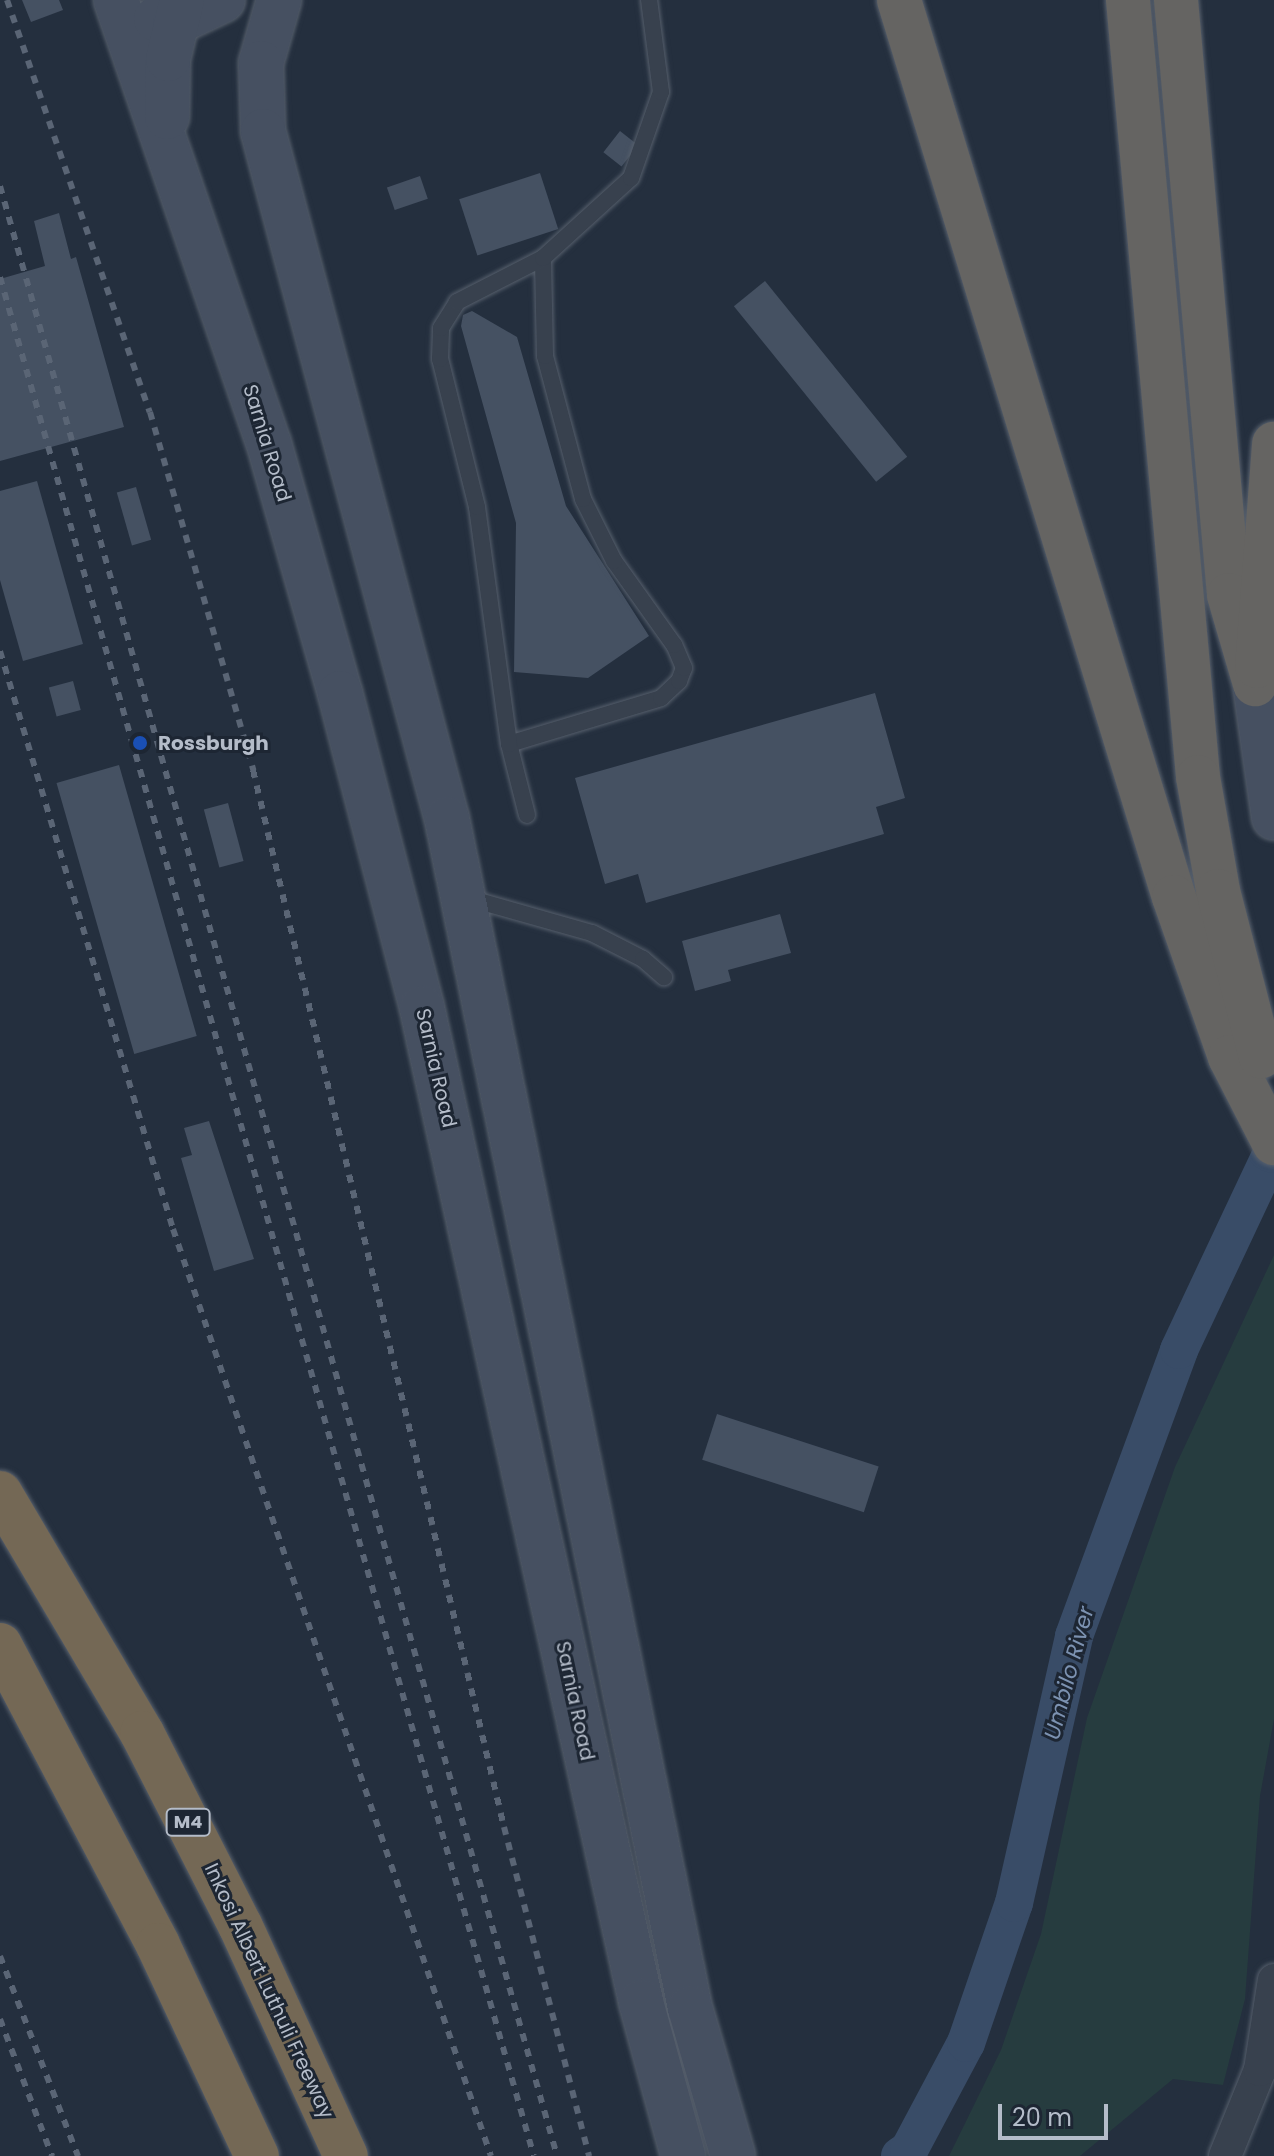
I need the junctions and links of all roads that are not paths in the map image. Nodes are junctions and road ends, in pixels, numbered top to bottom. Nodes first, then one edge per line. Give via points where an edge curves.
1 (223, 0) edge
2 (279, 0) edge
3 (649, 0) edge
4 (899, 0) edge
5 (1128, 0) edge
6 (1176, 0) edge
7 (117, 4) edge
8 (178, 11) edge
9 (169, 151) junction
10 (543, 258) junction
11 (1274, 444) edge
12 (1255, 684) junction
13 (509, 744) junction
14 (527, 815) dead end
15 (1274, 818) edge
16 (463, 896) junction
17 (664, 977) dead end
18 (1242, 1046) junction
19 (1274, 1097) edge
20 (1274, 1143) edge
21 (3, 1497) edge
22 (0, 1645) edge
23 (1274, 1980) edge
24 (677, 2137) edge
25 (257, 2156) edge
26 (346, 2156) edge
27 (733, 2156) edge
28 (1225, 2156) edge

1 - 8 main road
2 - 16 main road via 261,63 263,131
3 - 10 lane via 661,92 637,165 631,178
4 - 18 highway via 1174,897
5 - 18 highway via 1198,777
6 - 12 highway via 1229,595
7 - 8 main road
7 - 9 main road, Sarnia Road
8 - 9 main road via 168,59
9 - 24 main road, Sarnia Road via 269,444 422,1008 641,2002
10 - 13 lane via 457,302 445,318 439,343 486,555
10 - 13 lane via 545,356 583,499 614,561 674,645 684,668 661,698
11 - 12 highway
12 - 15 main road
13 - 14 lane
16 - 17 lane via 592,933 643,959
16 - 27 main road via 690,2008
18 - 19 highway
18 - 20 highway
21 - 26 highway, Inkosi Albert Luthuli Freeway / M4 via 100,1658 178,1802
22 - 25 highway via 158,1945
23 - 28 street via 1260,2070

